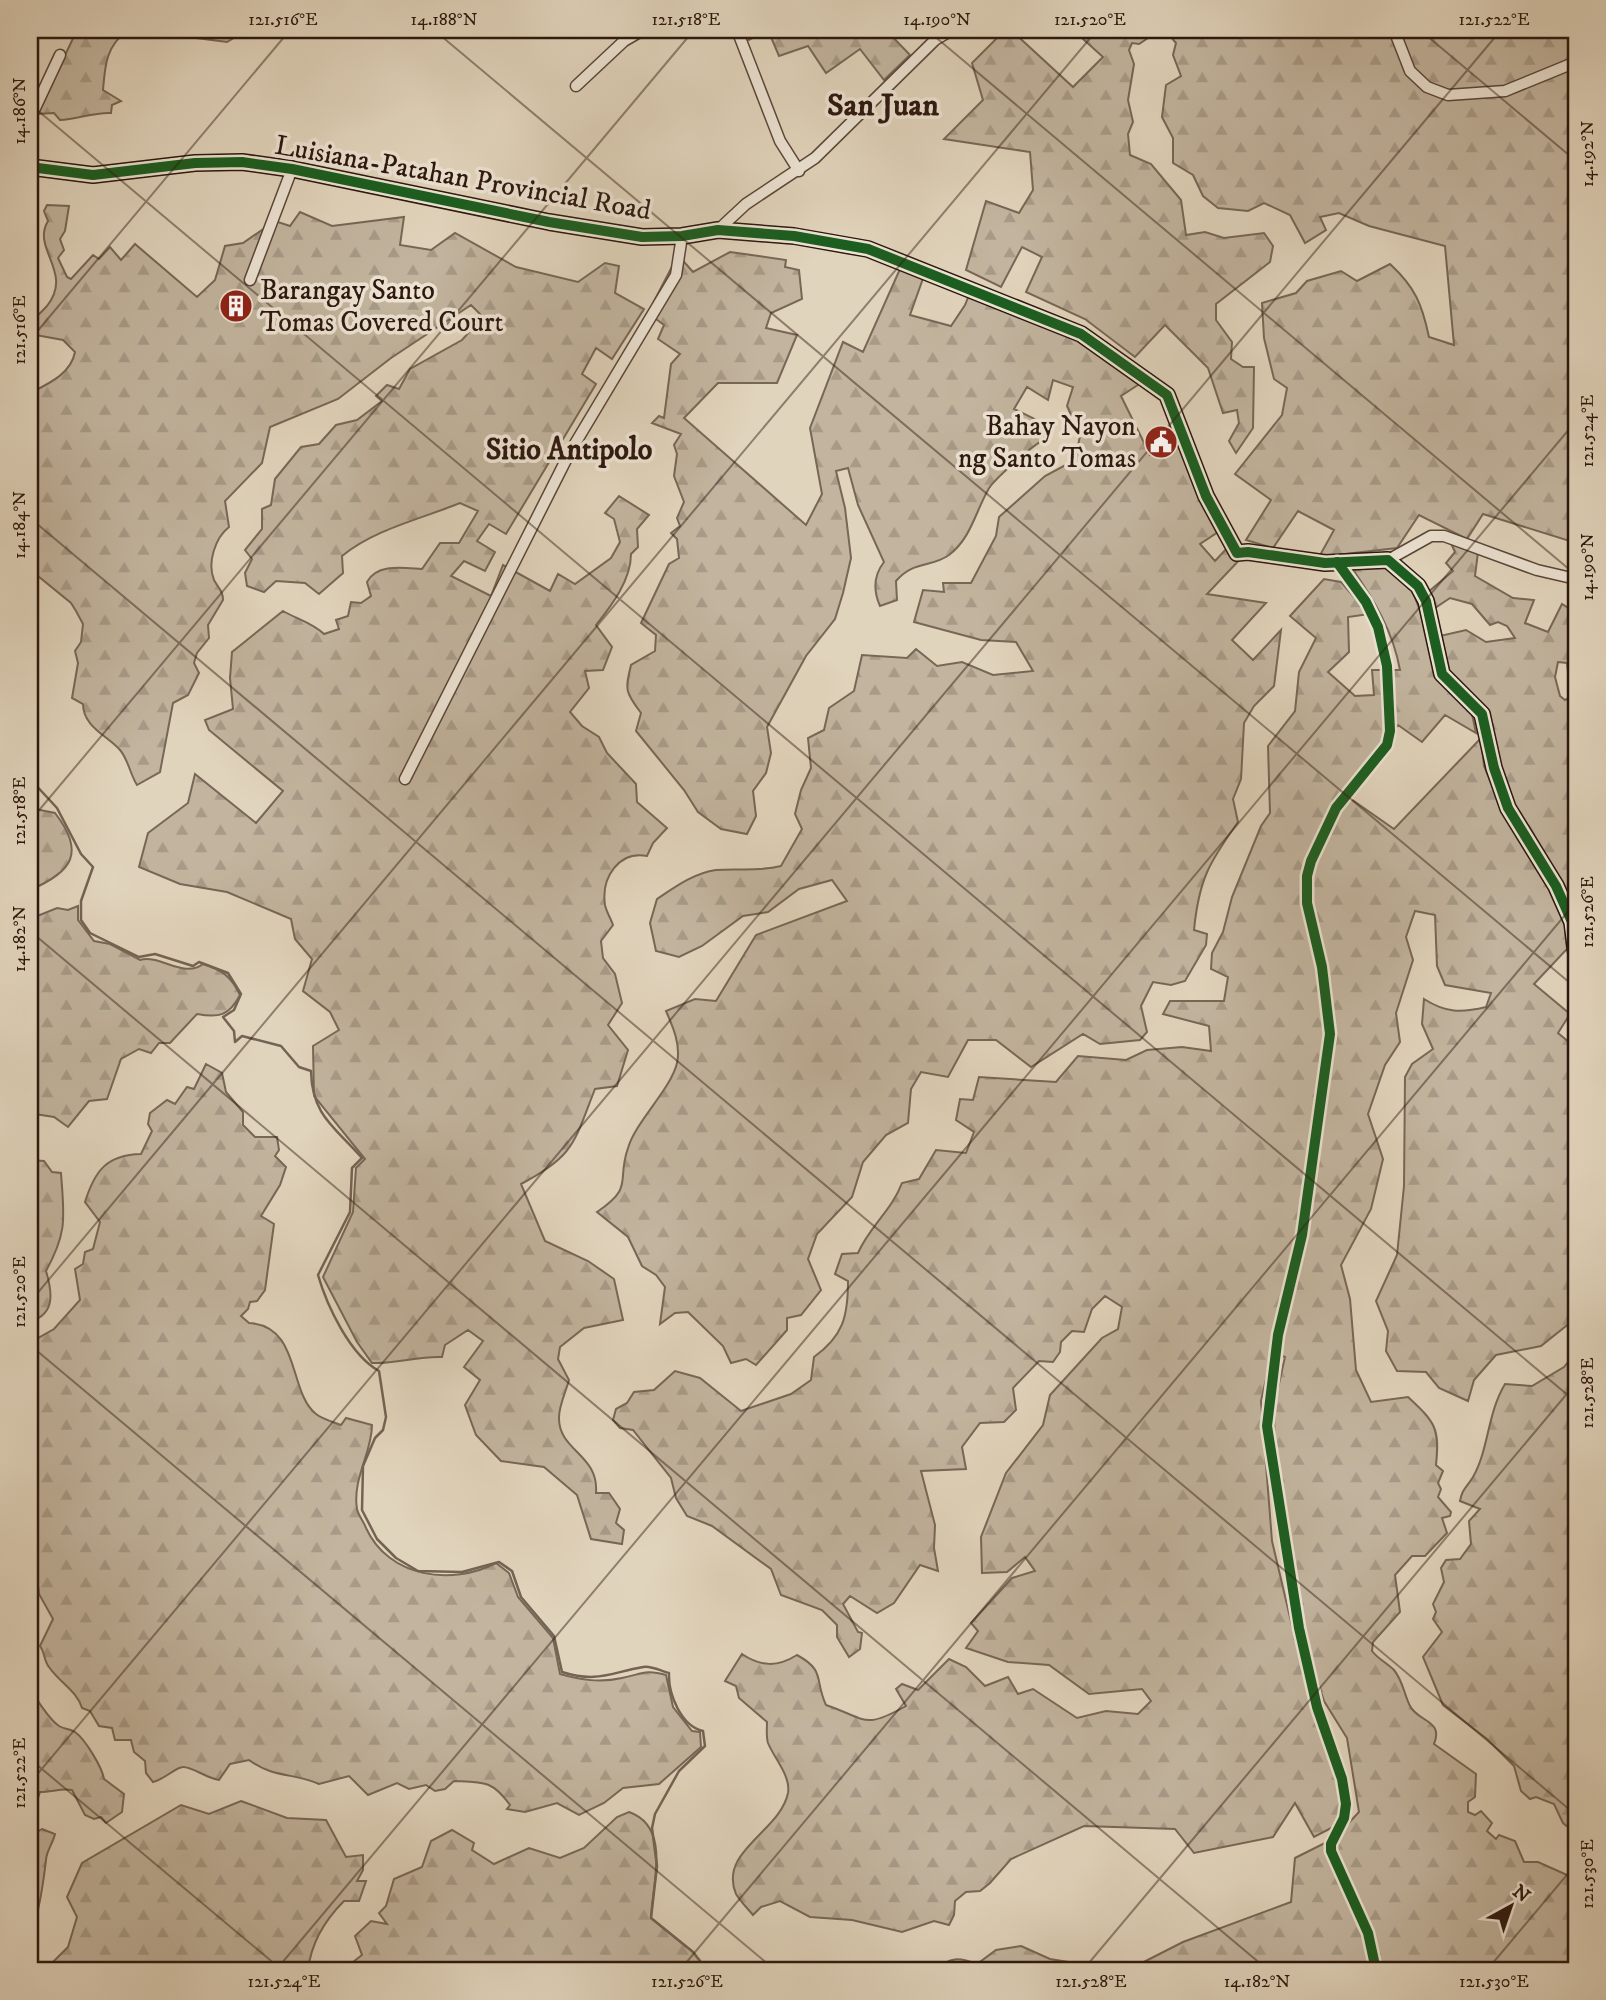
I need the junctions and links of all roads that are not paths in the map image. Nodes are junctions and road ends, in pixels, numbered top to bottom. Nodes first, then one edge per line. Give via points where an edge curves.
1 (643, 30) edge
2 (737, 30) edge
3 (952, 30) edge
4 (1394, 30) edge
5 (60, 55) dead end
6 (1576, 62) edge
7 (576, 86) dead end
8 (30, 119) edge
9 (30, 167) edge
10 (292, 169) junction
11 (799, 171) junction
12 (718, 230) junction
13 (682, 236) junction
14 (250, 279) dead end
15 (1388, 560) junction
16 (1337, 562) junction
17 (1576, 579) edge
18 (405, 779) dead end
19 (1576, 954) edge
20 (1376, 1970) edge

1 - 7 street via 624,41
2 - 11 street via 780,141
3 - 11 street
4 - 6 street via 1410,71 1427,87 1448,95 1505,91
5 - 8 street
9 - 10 street, Luisiana-Patahan Provincial Road via 79,175 217,162
10 - 13 street, Luisiana-Patahan Provincial Road via 549,222 642,237
10 - 14 street
11 - 12 street via 736,211
12 - 13 street, Luisiana-Patahan Provincial Road
12 - 16 street, Luisiana-Patahan Provincial Road via 794,236 867,249 1081,334 1167,395 1206,496 1237,553
13 - 18 street via 676,275 570,452
15 - 16 street, Luisiana-Patahan Provincial Road
15 - 17 street via 1431,536 1444,536 1537,570
15 - 19 street via 1418,586 1426,600 1442,674 1482,714 1508,808 1556,886 1572,922
16 - 20 street via 1378,627 1387,666 1390,731 1387,745 1336,808 1307,876 1307,903 1322,967 1330,1034 1302,1235 1278,1335 1268,1426 1299,1628 1346,1804 1331,1851 1368,1933

